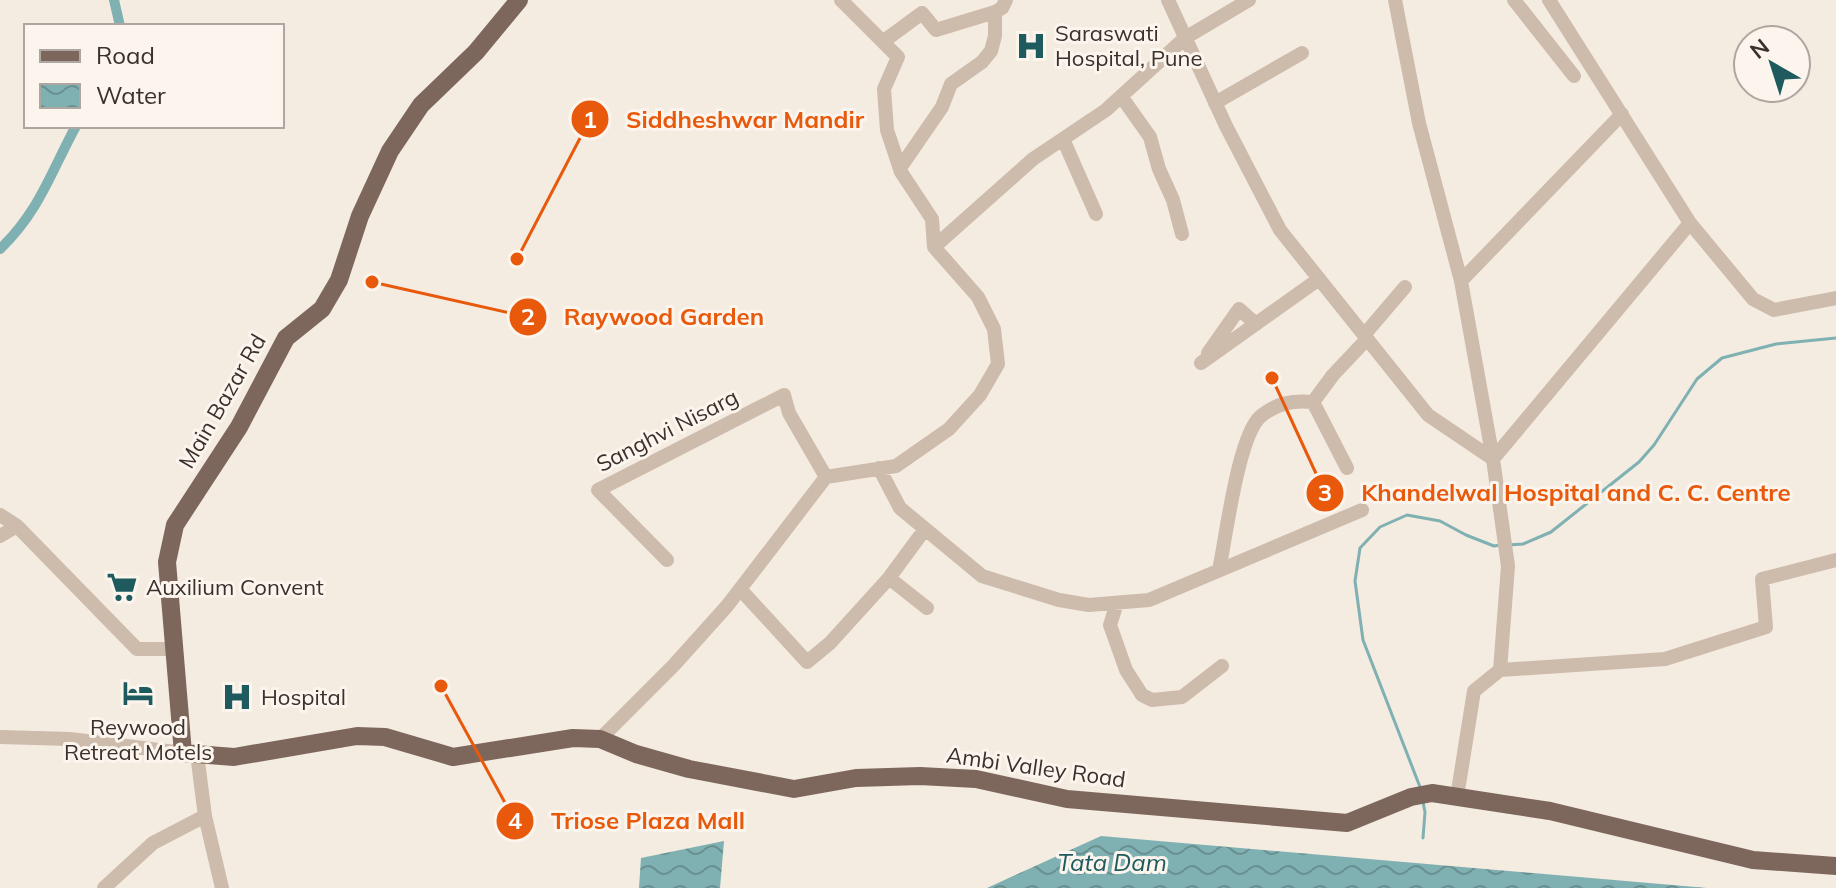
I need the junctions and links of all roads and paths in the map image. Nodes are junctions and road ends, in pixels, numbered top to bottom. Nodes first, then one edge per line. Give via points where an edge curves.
1 (519, 0) edge
2 (841, 0) edge
3 (1006, 0) edge
4 (1168, 0) edge
5 (1249, 0) edge
6 (1395, 0) edge
7 (1514, 0) edge
8 (1549, 0) edge
9 (920, 7) edge
10 (995, 12) junction
11 (1185, 38) junction
12 (884, 41) junction
13 (1302, 53) dead end
14 (1574, 76) dead end
15 (1121, 96) junction
16 (1215, 103) junction
17 (1622, 114) junction
18 (1063, 139) junction
19 (900, 168) junction
20 (1096, 214) dead end
21 (1690, 223) junction
22 (1182, 234) dead end
23 (934, 247) junction
24 (1319, 279) junction
25 (1461, 281) junction
26 (1405, 287) dead end
27 (1836, 298) edge
28 (1256, 324) dead end
29 (1366, 337) junction
30 (1313, 402) junction
31 (1493, 459) junction
32 (879, 468) junction
33 (1347, 468) dead end
34 (826, 477) junction
35 (1362, 510) dead end
36 (0, 515) edge
37 (17, 526) junction
38 (925, 529) junction
39 (0, 536) edge
40 (667, 560) dead end
41 (1836, 560) edge
42 (1219, 570) junction
43 (889, 578) junction
44 (740, 589) junction
45 (1117, 603) junction
46 (927, 608) dead end
47 (173, 649) junction
48 (1222, 666) dead end
49 (1500, 670) junction
50 (0, 737) edge
51 (600, 739) junction
52 (190, 754) junction
53 (1457, 797) junction
54 (205, 816) junction
55 (1836, 866) edge
56 (104, 888) edge
57 (222, 888) edge

1 - 47 main road, Main Bazar Rd via 476,52 421,105 390,151 333,290 322,309 286,338 239,427 175,525 167,562
2 - 12 street
3 - 10 street
4 - 11 street
5 - 11 street
6 - 25 street via 1419,123
7 - 14 street
8 - 17 street
9 - 10 street via 936,30
9 - 12 street
10 - 19 street via 991,51 951,84 942,107
11 - 15 street
11 - 16 street
12 - 19 street via 898,57 884,89 887,130
13 - 16 street
15 - 18 street
15 - 22 street via 1150,137
16 - 24 street via 1280,230
17 - 21 street
17 - 25 street
18 - 20 street
18 - 23 street
19 - 23 street via 932,219
21 - 27 street via 1753,299 1774,310
21 - 31 street
23 - 32 street via 978,297 994,329 998,364 980,395 949,429 896,466
24 - 28 street
24 - 29 street
25 - 31 street
26 - 29 street
29 - 30 street
29 - 31 street via 1428,415
30 - 33 street
30 - 42 street via 1290,400 1260,416 1245,438
31 - 49 street via 1508,566
32 - 34 street
32 - 38 street via 900,508
34 - 40 street, Sanghvi Nisarg via 784,395 598,490
34 - 44 street
35 - 42 street
36 - 37 street
37 - 39 street
37 - 47 street via 137,649
38 - 43 street
38 - 45 street via 982,576 1059,600
41 - 49 street via 1762,579 1766,627 1665,659
42 - 45 street via 1149,600
43 - 44 street via 807,662
43 - 46 street
44 - 51 street
45 - 48 street via 1110,625 1126,670 1142,695 1152,700 1182,697
47 - 52 main road, Main Bazar Rd
49 - 53 street via 1474,691
50 - 52 street via 70,739
51 - 52 main road, Ambi Valley Road via 573,738 453,757 385,737 357,736 234,757
51 - 53 main road, Ambi Valley Road via 689,769 794,789 856,778 976,779 1067,799 1347,823 1411,797
52 - 54 street
53 - 55 main road, Ambi Valley Road via 1550,811 1753,860
54 - 56 street via 153,843
54 - 57 street

